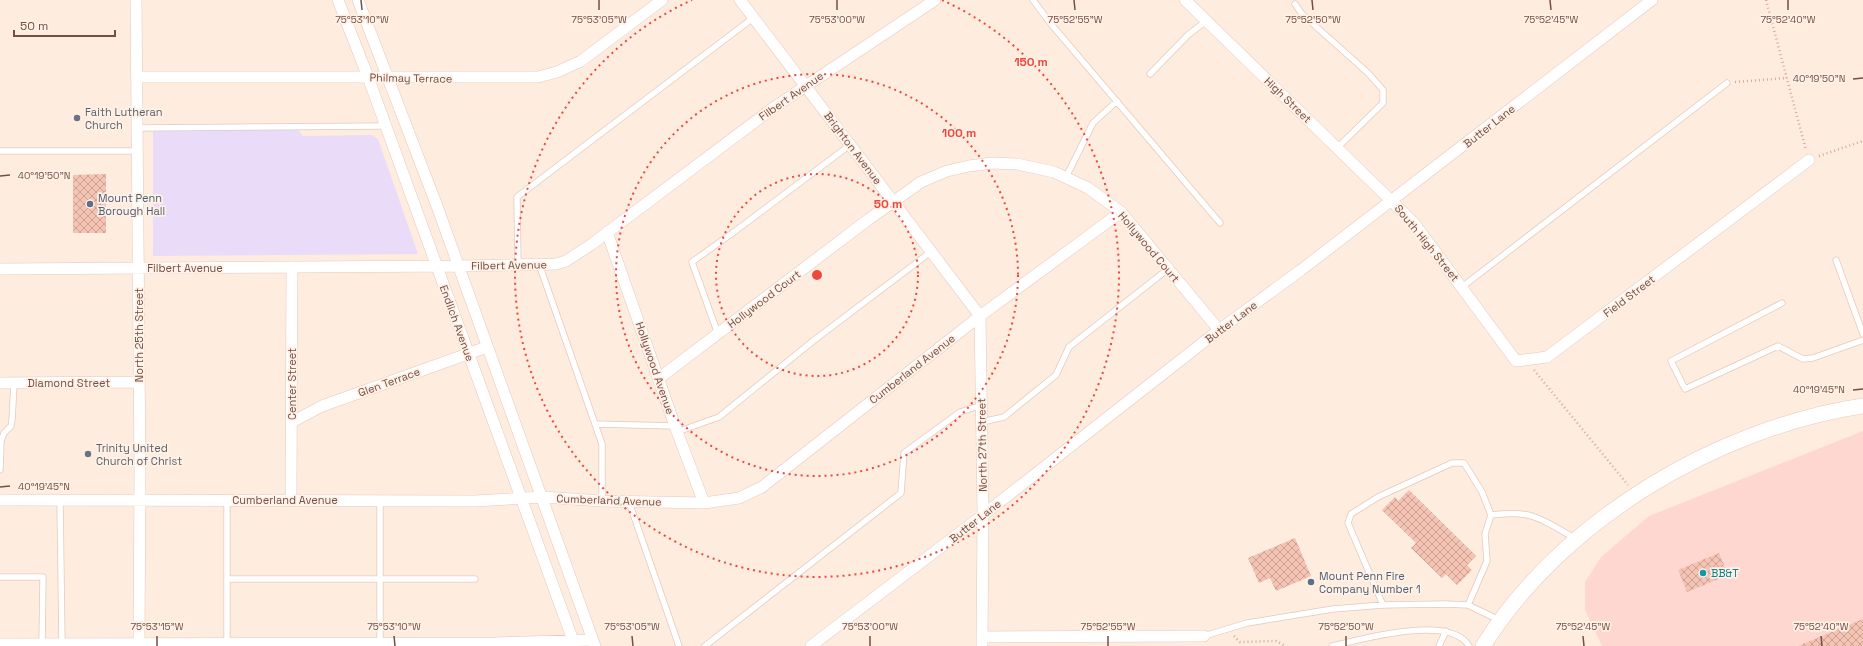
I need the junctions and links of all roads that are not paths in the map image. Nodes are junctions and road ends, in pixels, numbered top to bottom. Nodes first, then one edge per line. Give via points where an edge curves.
1 (136, 0) edge
2 (338, 0) edge
3 (358, 0) edge
4 (662, 0) edge
5 (740, 0) edge
6 (935, 0) edge
7 (1033, 0) edge
8 (1185, 0) edge
9 (1652, 0) edge
10 (1295, 4) dead end
11 (753, 18) junction
12 (1206, 20) junction
13 (1150, 74) dead end
14 (137, 77) junction
15 (368, 77) junction
16 (388, 77) junction
17 (1727, 83) road end
18 (806, 86) junction
19 (1117, 101) junction
20 (385, 126) junction
21 (137, 128) junction
22 (851, 144) junction
23 (1338, 147) junction
24 (0, 151) edge
25 (138, 151) junction
26 (1809, 160) road end
27 (1066, 177) junction
28 (1391, 199) junction
29 (894, 201) junction
30 (1121, 212) junction
31 (1220, 223) dead end
32 (607, 232) junction
33 (932, 251) junction
34 (1836, 260) dead end
35 (518, 264) junction
36 (539, 264) junction
37 (436, 266) junction
38 (459, 266) junction
39 (292, 267) junction
40 (138, 268) junction
41 (0, 269) edge
42 (1168, 269) junction
43 (1462, 286) junction
44 (1782, 303) dead end
45 (980, 316) junction
46 (1218, 330) junction
47 (718, 334) junction
48 (1863, 334) edge
49 (1863, 340) edge
50 (487, 346) junction
51 (468, 353) junction
52 (658, 379) junction
53 (139, 382) junction
54 (0, 383) edge
55 (14, 383) junction
56 (982, 405) junction
57 (1863, 406) edge
58 (292, 422) junction
59 (982, 422) junction
60 (595, 424) junction
61 (676, 429) junction
62 (0, 470) edge
63 (542, 497) junction
64 (521, 498) junction
65 (0, 500) edge
66 (60, 500) junction
67 (139, 500) junction
68 (227, 500) junction
69 (291, 500) junction
70 (380, 501) junction
71 (602, 501) junction
72 (628, 501) junction
73 (704, 503) junction
74 (983, 514) junction
75 (1491, 515) junction
76 (1577, 539) junction
77 (0, 576) edge
78 (227, 578) junction
79 (475, 578) dead end
80 (381, 579) junction
81 (1383, 605) junction
82 (1468, 605) junction
83 (1499, 620) junction
84 (1446, 631) junction
85 (1204, 636) joint
86 (982, 642) edge
87 (574, 643) edge
88 (594, 643) edge
89 (0, 644) edge
90 (62, 644) junction
91 (380, 644) junction
92 (495, 644) edge
93 (42, 645) edge
94 (139, 645) edge
95 (221, 645) edge
96 (679, 646) edge
97 (705, 646) edge
98 (811, 646) edge
99 (1332, 646) edge
100 (1439, 646) edge
101 (1469, 646) edge
102 (1483, 646) edge

1 - 14 street, North 25th Street
2 - 15 street, Endlich Avenue
3 - 16 street, Endlich Avenue
4 - 16 street, Philmay Terrace via 581,61 557,72 525,78
5 - 11 street, Brighton Avenue
6 - 18 street, Filbert Avenue
7 - 19 lane
8 - 12 street, High Street
9 - 28 street, Butter Lane
10 - 23 lane via 1302,14 1368,73 1383,90 1383,103
11 - 18 street, Brighton Avenue
11 - 35 lane via 517,197
12 - 13 lane
12 - 23 street, High Street
14 - 15 street, Philmay Terrace
14 - 21 street, North 25th Street
15 - 16 street, Philmay Terrace
15 - 20 street, Endlich Avenue
16 - 38 street, Endlich Avenue
17 - 43 lane
18 - 22 street, Brighton Avenue
18 - 32 street, Filbert Avenue
19 - 27 lane via 1093,123
19 - 31 lane
20 - 21 lane
20 - 37 street, Endlich Avenue
21 - 25 street, North 25th Street
22 - 29 street, Brighton Avenue
22 - 47 lane via 692,262
23 - 28 street, High Street
24 - 25 lane
25 - 40 street, North 25th Street
26 - 43 street, Field Street via 1547,358 1516,361
27 - 29 street, Hollywood Court via 1017,164 992,163 969,166 947,171 921,182
27 - 30 street, Hollywood Court via 1088,188
28 - 43 street, South High Street via 1414,223
28 - 46 street, Butter Lane via 1302,270
29 - 33 street, Brighton Avenue
29 - 47 street, Hollywood Court
30 - 42 street, Hollywood Court
30 - 45 street, Cumberland Avenue
32 - 36 street, Filbert Avenue via 566,261
32 - 52 street, Hollywood Avenue
33 - 45 street, Brighton Avenue
33 - 61 lane via 719,416
34 - 48 lane
35 - 36 street, Filbert Avenue
35 - 38 street, Filbert Avenue
36 - 60 lane
37 - 38 street, Filbert Avenue
37 - 39 street, Filbert Avenue
37 - 51 street, Endlich Avenue
38 - 50 street, Endlich Avenue
39 - 40 street, Filbert Avenue
39 - 58 street, Center Street
40 - 41 street, Filbert Avenue
40 - 53 street, North 25th Street
42 - 46 street, Hollywood Court
42 - 59 lane via 1068,346 1056,375 1004,417
44 - 49 lane via 1671,361 1685,389 1778,346 1803,359 1813,358
45 - 56 street, North 27th Street
45 - 73 street, Cumberland Avenue via 762,487 739,498
46 - 74 street, Butter Lane
47 - 52 street, Hollywood Court
50 - 51 street, Glen Terrace
50 - 63 street, Endlich Avenue
51 - 58 street, Glen Terrace via 322,406
51 - 64 street, Endlich Avenue
52 - 61 street, Hollywood Avenue
53 - 55 street, Diamond Street
53 - 67 street, North 25th Street
54 - 55 street, Diamond Street
55 - 62 lane via 12,420 1,441
56 - 59 street, North 27th Street
56 - 97 lane via 960,412 904,453 901,493
57 - 76 main road via 1786,424 1714,451 1635,495
58 - 69 street, Center Street
59 - 74 street, North 27th Street
60 - 61 lane
60 - 71 lane via 602,444
61 - 73 street, Hollywood Avenue
63 - 64 street, Cumberland Avenue
63 - 71 street, Cumberland Avenue
63 - 88 street, Endlich Avenue
64 - 70 street, Cumberland Avenue via 475,501
64 - 87 street, Endlich Avenue
65 - 66 street, Cumberland Avenue
66 - 67 street, Cumberland Avenue
66 - 90 lane
67 - 68 street, Cumberland Avenue
67 - 94 street, North 25th Street
68 - 69 street, Cumberland Avenue
68 - 78 lane
69 - 70 street, Cumberland Avenue
70 - 80 lane
71 - 72 street, Cumberland Avenue
72 - 73 street, Cumberland Avenue
72 - 96 lane
74 - 86 street, North 27th Street
74 - 98 street, Butter Lane
75 - 76 lane via 1510,512 1530,514
75 - 81 lane via 1482,492 1464,463 1452,463 1378,497 1351,514 1348,523
75 - 82 lane via 1485,534 1487,561
76 - 83 main road
77 - 93 lane via 43,577
78 - 80 lane
78 - 95 lane
79 - 80 lane
80 - 91 lane
81 - 82 lane
81 - 85 lane via 1333,609 1247,623
82 - 83 lane
83 - 102 main road
84 - 99 lane via 1398,631
84 - 100 lane
84 - 101 lane via 1459,636
85 - 86 street
87 - 88 street
87 - 92 street
89 - 93 street
90 - 93 street
90 - 94 street
91 - 92 street
91 - 95 street
94 - 95 street

